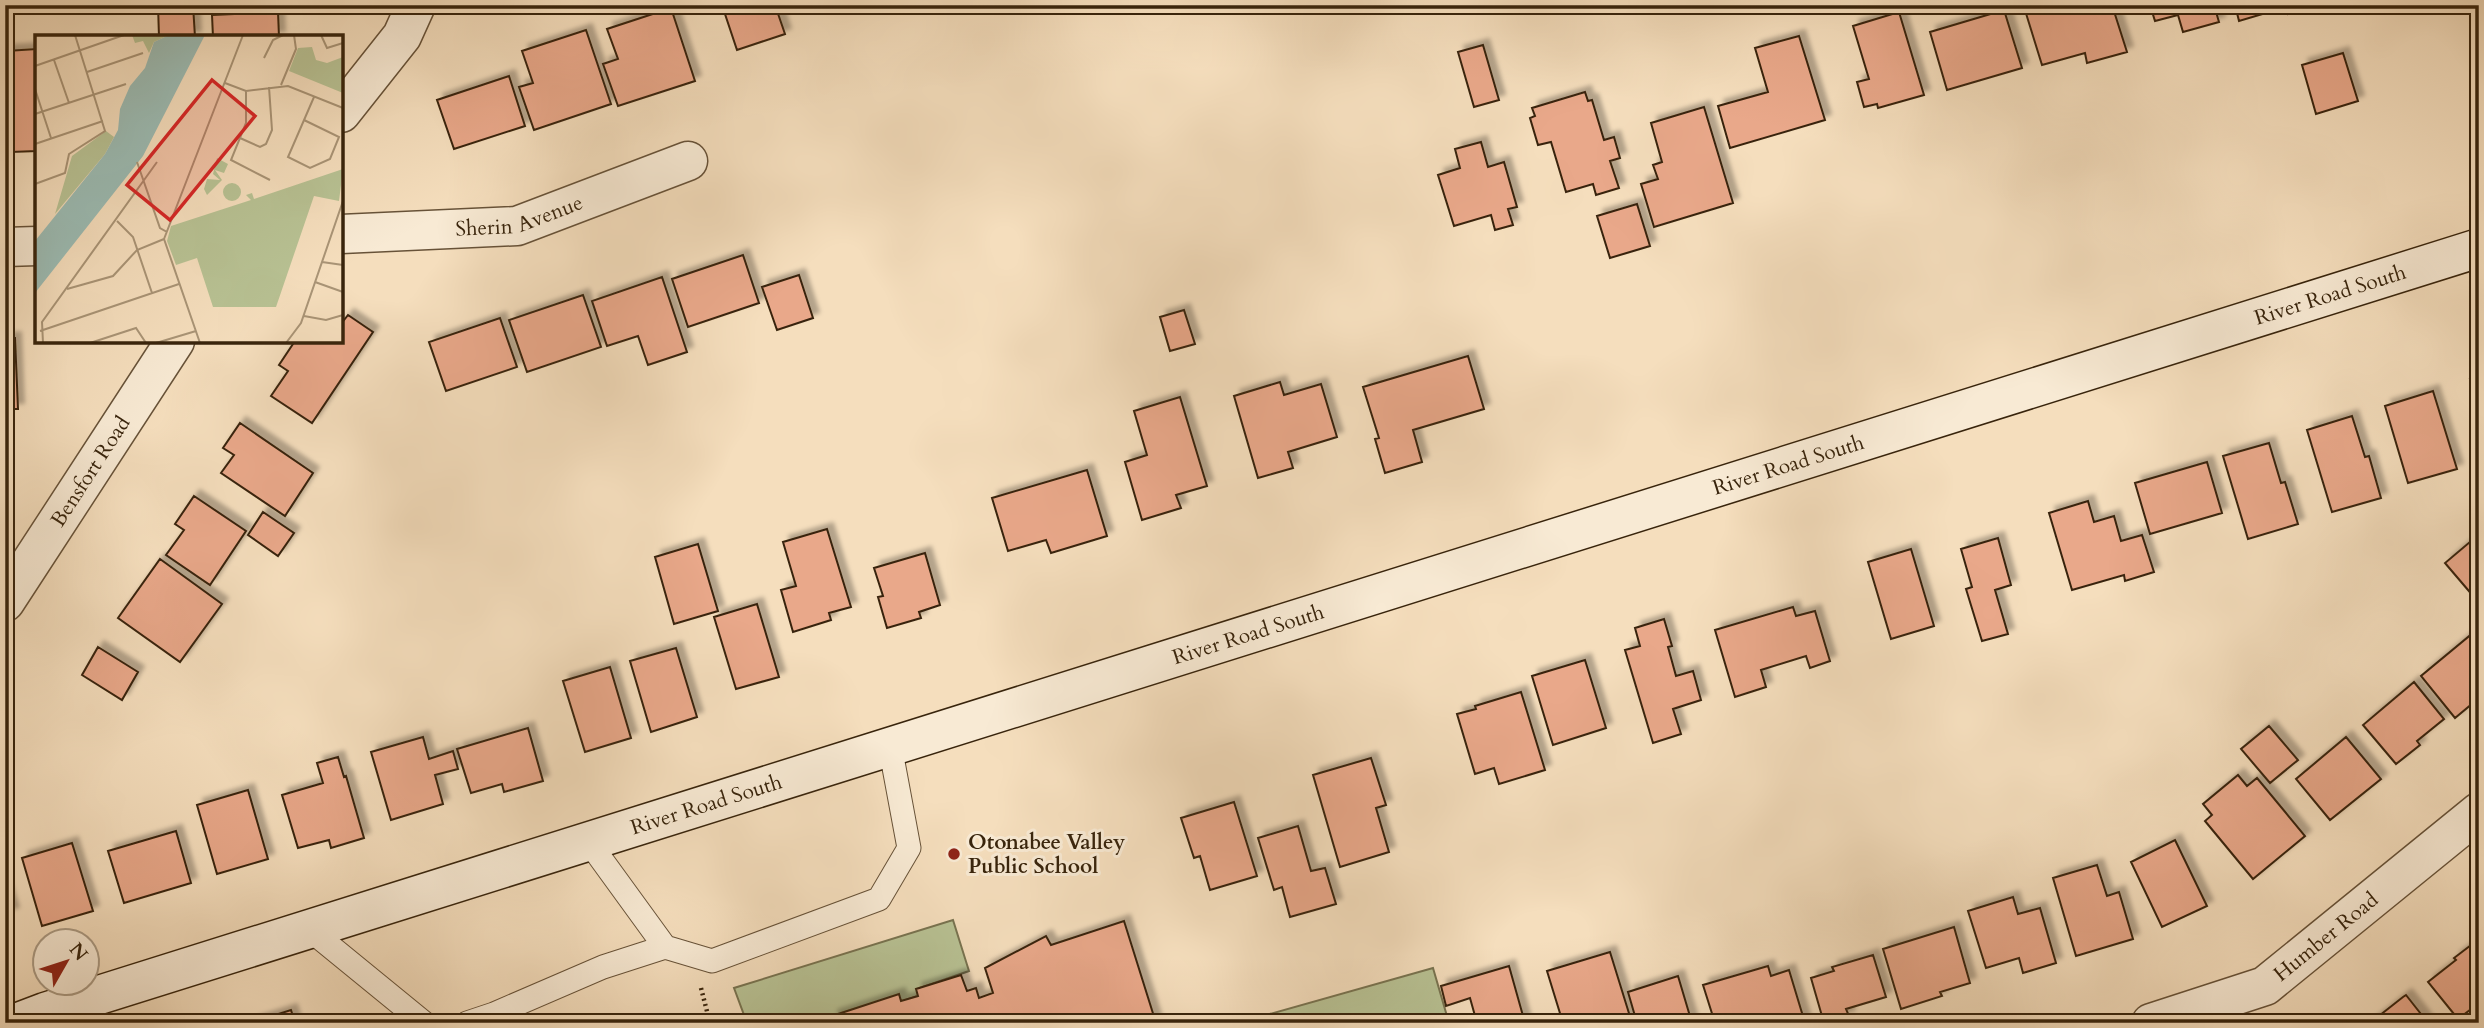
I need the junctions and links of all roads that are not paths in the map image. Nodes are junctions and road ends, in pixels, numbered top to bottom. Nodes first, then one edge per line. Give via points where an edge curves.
1 (416, 5) edge
2 (343, 110) edge
3 (688, 161) dead end
4 (343, 234) edge
5 (35, 246) edge
6 (5, 247) edge
7 (2479, 248) edge
8 (174, 343) edge
9 (5, 602) edge
10 (890, 747) junction
11 (2479, 812) edge
12 (588, 841) junction
13 (309, 929) junction
14 (664, 947) junction
15 (16, 1023) edge
16 (424, 1023) edge
17 (467, 1023) edge
18 (2151, 1023) edge

1 - 2 street via 402,36
3 - 4 street, Sherin Avenue via 517,226
5 - 6 street
7 - 10 street, River Road South
8 - 9 street, Bensfort Road
10 - 12 street, River Road South
10 - 14 lane via 909,848 879,899 712,961
11 - 18 street, Humber Road via 2265,986
12 - 13 street, River Road South
12 - 14 lane
13 - 15 street, River Road South
13 - 16 lane
14 - 17 lane

